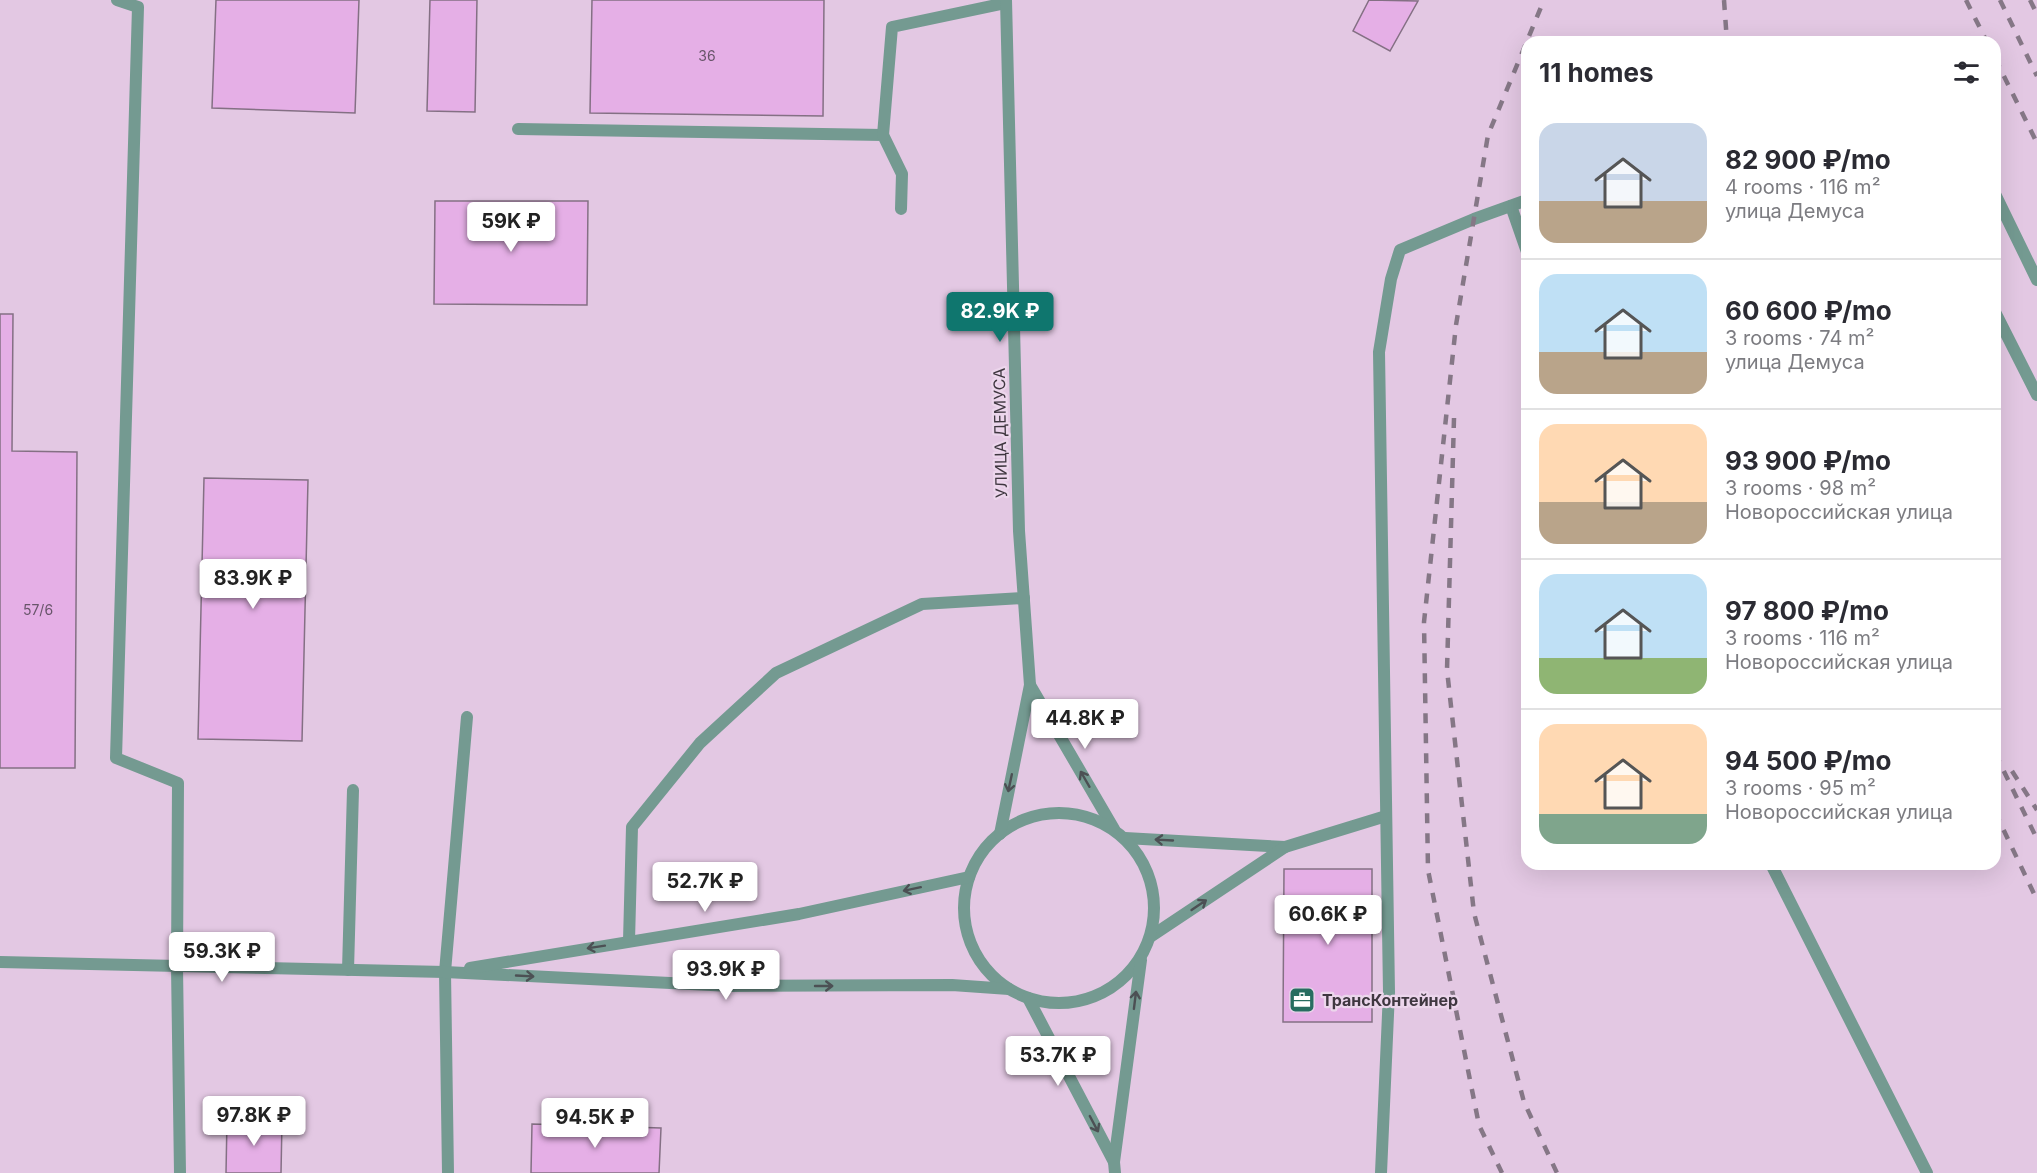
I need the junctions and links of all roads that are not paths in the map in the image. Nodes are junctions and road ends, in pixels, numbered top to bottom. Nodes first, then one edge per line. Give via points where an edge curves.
1 (117, 0) edge
2 (1006, 2) edge
3 (518, 129) dead end
4 (883, 135) junction
5 (1521, 202) edge
6 (1512, 206) junction
7 (2001, 206) edge
8 (901, 209) dead end
9 (1521, 234) edge
10 (2037, 280) edge
11 (2001, 324) edge
12 (2037, 395) edge
13 (1024, 598) junction
14 (1030, 685) junction
15 (467, 717) dead end
16 (353, 790) dead end
17 (1386, 816) junction
18 (1114, 830) junction
19 (1000, 834) junction
20 (1125, 838) junction
21 (1285, 847) junction
22 (1774, 870) edge
23 (969, 877) junction
24 (1150, 938) junction
25 (629, 941) junction
26 (1141, 957) junction
27 (0, 963) edge
28 (177, 967) junction
29 (348, 970) junction
30 (445, 972) junction
31 (1009, 989) junction
32 (1028, 998) junction
33 (1115, 1168) edge
34 (180, 1173) edge
35 (448, 1173) edge
36 (1382, 1173) edge
37 (1927, 1173) edge

1 - 28 street via 138,7 116,758 178,783
2 - 4 street via 892,27
2 - 13 street, УЛИЦА ДЕМУСА
3 - 4 street
4 - 8 street via 902,174
5 - 6 street
6 - 9 street
6 - 17 street via 1400,250 1391,279 1379,352
7 - 10 street
11 - 12 street
13 - 14 street, УЛИЦА ДЕМУСА
13 - 25 street via 922,604 776,673 700,743 632,827
18 -> 14 street
14 -> 19 street
15 - 30 street
16 - 29 street
17 - 21 street
17 - 36 street via 1389,992
18 - 19 street via 1068,812 1026,818
18 - 20 street
19 - 23 street via 978,858
21 -> 20 street
20 - 24 street via 1149,874 1154,895
24 -> 21 street
22 - 37 street
23 -> 25 street via 799,914
23 - 31 street via 964,897 969,939 992,975
24 - 26 street
25 -> 30 street
26 - 32 street via 1128,974 1092,998 1049,1003
33 -> 26 street
27 - 28 street
28 - 29 street
28 - 34 street
29 - 30 street
30 -> 31 street via 731,986
30 - 35 street
31 - 32 street
32 -> 33 street

